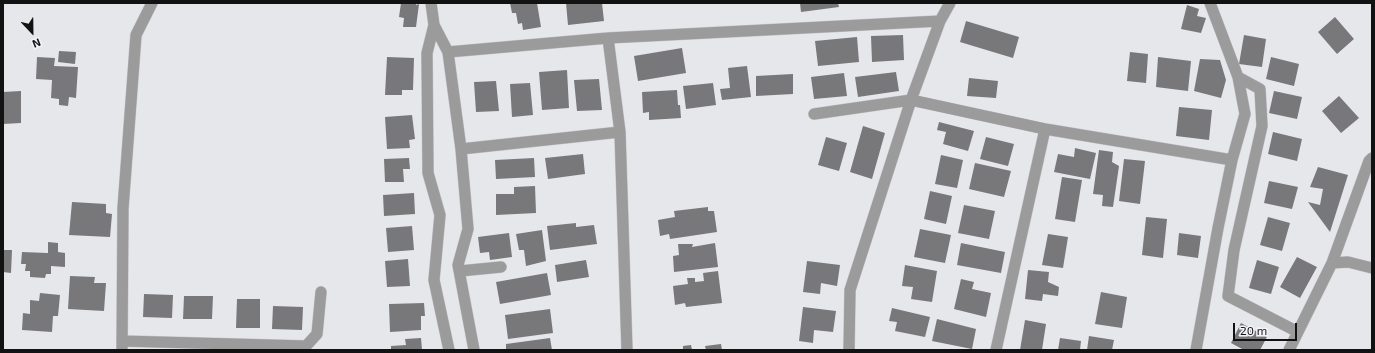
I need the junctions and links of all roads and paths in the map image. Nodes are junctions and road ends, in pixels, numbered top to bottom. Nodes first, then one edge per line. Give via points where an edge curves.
1 (152, 3) edge
2 (432, 3) edge
3 (950, 3) edge
4 (1210, 3) edge
5 (940, 21) junction
6 (434, 25) junction
7 (608, 38) junction
8 (448, 52) junction
9 (1238, 77) junction
10 (911, 100) junction
11 (814, 114) dead end
12 (1045, 129) junction
13 (620, 132) junction
14 (461, 149) junction
15 (1372, 158) edge
16 (1232, 160) junction
17 (1332, 263) junction
18 (501, 266) dead end
19 (1372, 268) edge
20 (460, 272) junction
21 (321, 292) dead end
22 (1298, 332) junction
23 (122, 345) edge
24 (449, 350) edge
25 (474, 350) edge
26 (627, 350) edge
27 (849, 350) edge
28 (996, 350) edge
29 (1196, 350) edge
30 (1289, 350) edge

1 - 23 street via 136,35 123,208
2 - 6 street
3 - 5 street
4 - 9 street
5 - 7 street
5 - 10 street
6 - 8 street
6 - 24 street via 427,53 428,173 440,215 434,280
7 - 8 street
7 - 13 street
8 - 14 street
9 - 16 street via 1245,114
9 - 22 street via 1260,89 1262,126 1234,250 1228,296
10 - 11 street
10 - 12 street
10 - 27 street via 850,290
12 - 16 street
12 - 28 street
13 - 14 street
13 - 26 street
14 - 20 street via 468,229 458,266
15 - 17 street
16 - 29 street
17 - 19 street via 1348,262
17 - 22 street
18 - 20 street
20 - 25 street
21 - 23 street via 317,334 306,346
22 - 30 street

